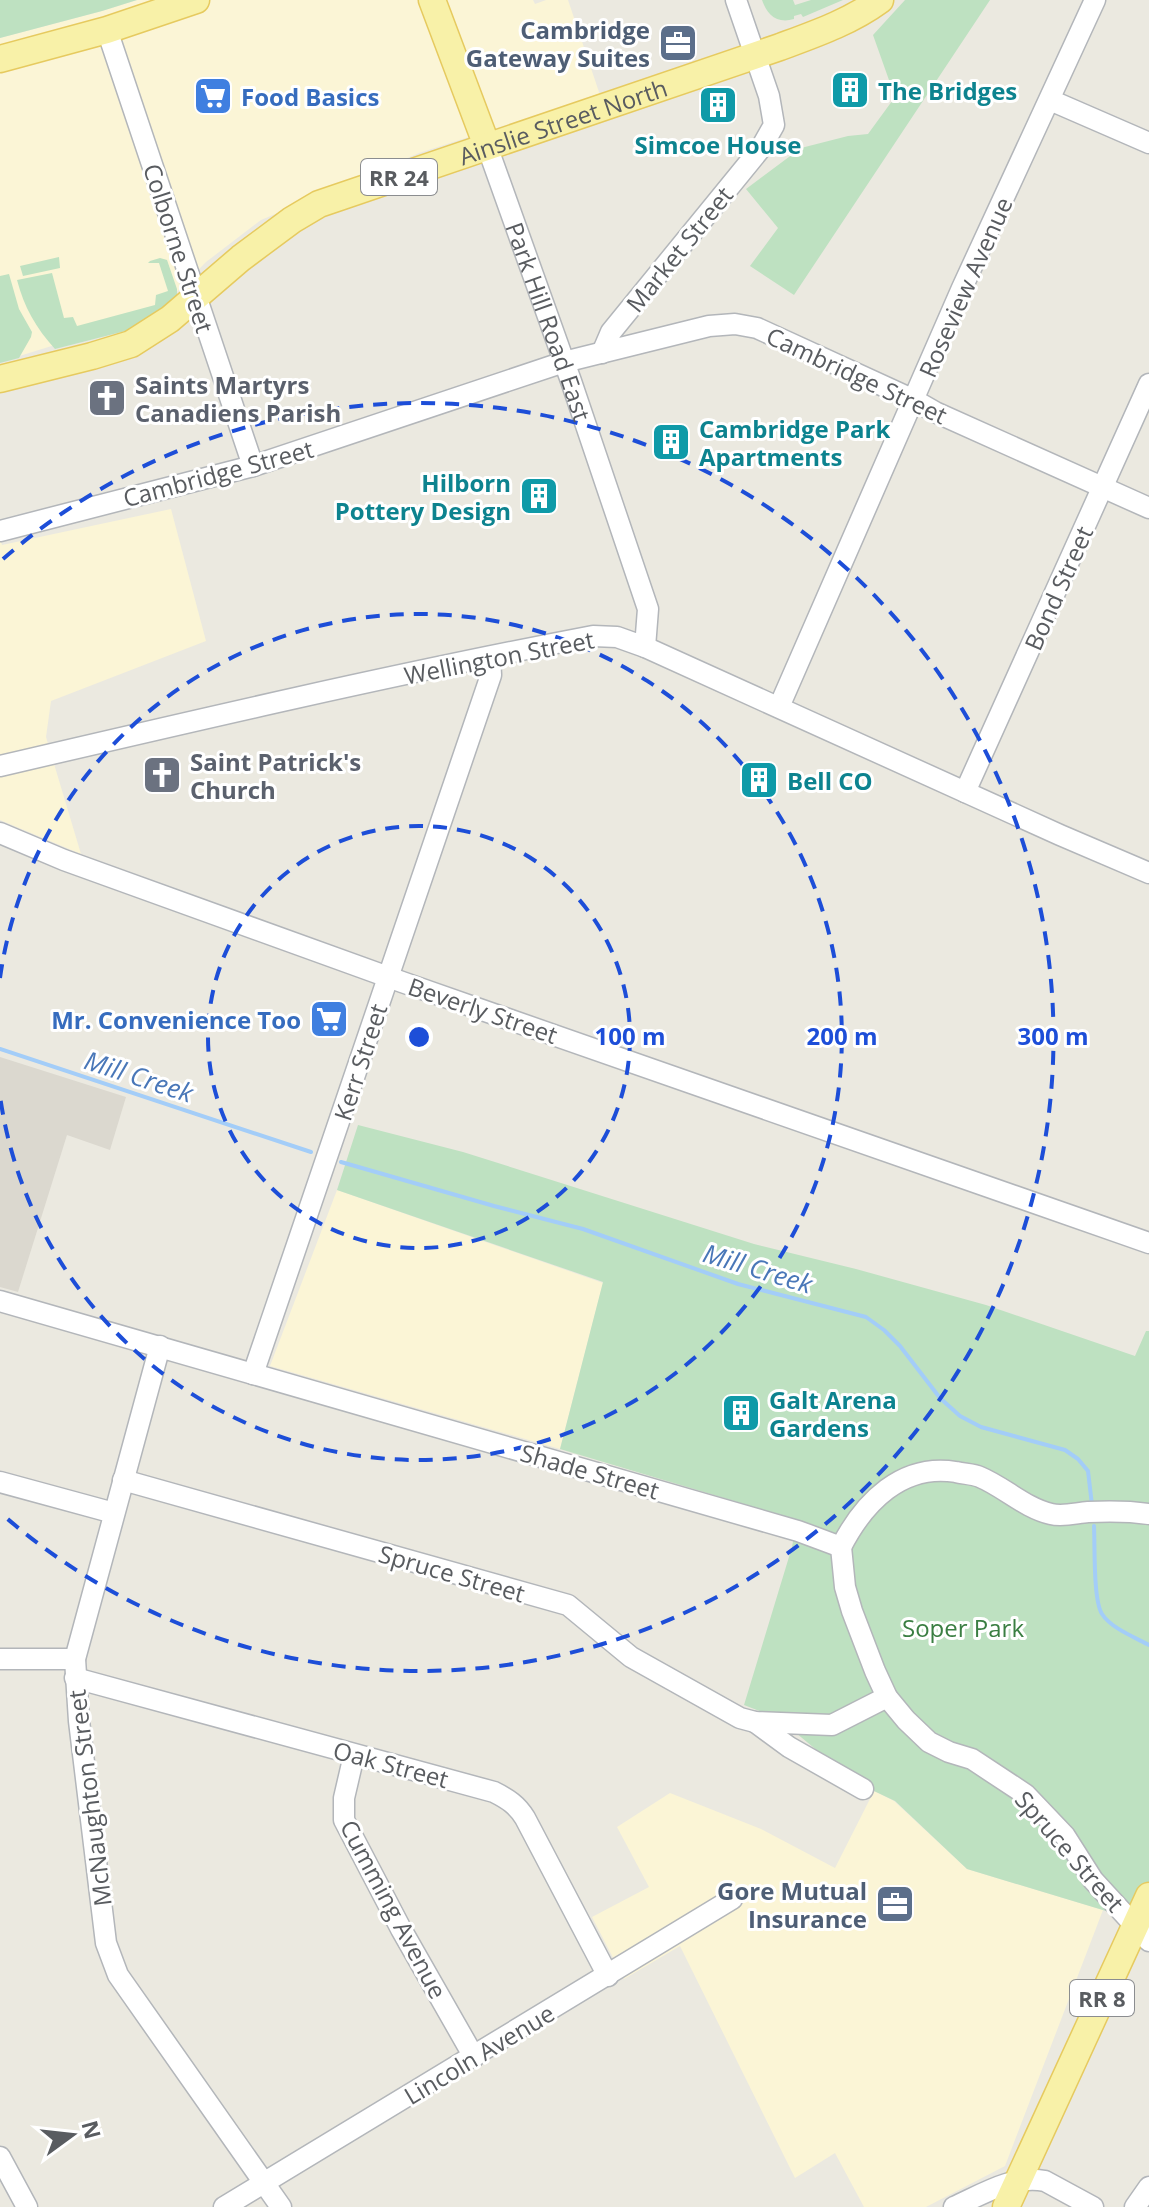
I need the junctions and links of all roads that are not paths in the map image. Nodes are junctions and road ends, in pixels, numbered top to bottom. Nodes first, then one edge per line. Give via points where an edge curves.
1 (196, 0) edge
2 (432, 0) edge
3 (736, 0) edge
4 (880, 0) edge
5 (1095, 0) edge
6 (107, 30) junction
7 (754, 56) junction
8 (0, 59) edge
9 (1050, 100) junction
10 (1149, 143) edge
11 (487, 146) junction
12 (196, 298) junction
13 (602, 353) junction
14 (564, 362) junction
15 (0, 379) edge
16 (1149, 384) edge
17 (914, 400) junction
18 (253, 466) junction
19 (1103, 487) junction
20 (1149, 508) edge
21 (0, 531) edge
22 (645, 647) junction
23 (490, 657) junction
24 (779, 707) junction
25 (0, 766) edge
26 (965, 792) junction
27 (0, 833) edge
28 (1149, 873) edge
29 (389, 976) junction
30 (1149, 1243) edge
31 (0, 1301) edge
32 (160, 1346) junction
33 (253, 1374) junction
34 (123, 1480) junction
35 (0, 1482) edge
36 (114, 1513) junction
37 (1149, 1514) edge
38 (841, 1547) junction
39 (0, 1659) edge
40 (75, 1668) junction
41 (887, 1697) junction
42 (755, 1722) junction
43 (354, 1755) junction
44 (863, 1789) dead end
45 (1149, 1896) edge
46 (732, 1899) dead end
47 (1142, 1933) edge
48 (608, 1976) junction
49 (474, 2057) junction
50 (0, 2157) edge
51 (1018, 2180) junction
52 (264, 2183) junction
53 (1149, 2187) edge
54 (27, 2207) edge
55 (224, 2207) edge
56 (281, 2207) edge
57 (954, 2207) edge
58 (1006, 2207) edge
59 (1093, 2207) edge
60 (1135, 2207) edge

1 - 6 main road
2 - 11 main road, Park Hill Road East
3 - 7 street
4 - 7 main road, Ainslie Street North / RR 24 via 828,29
5 - 9 street, Roseview Avenue
6 - 8 main road
6 - 12 street, Colborne Street
7 - 11 main road, Ainslie Street North / RR 24
7 - 13 street, Market Street via 774,125 761,148 611,332
9 - 10 street
9 - 17 street, Roseview Avenue
11 - 12 main road, Ainslie Street North / RR 24 via 319,204 241,258
11 - 14 street, Park Hill Road East
12 - 15 main road, Ainslie Street North / RR 24 via 131,344
12 - 18 street, Colborne Street
13 - 14 street, Cambridge Street
13 - 17 street, Cambridge Street via 735,324 787,340
14 - 18 street, Cambridge Street
14 - 22 street, Park Hill Road East via 648,609
16 - 19 street, Bond Street
17 - 19 street, Cambridge Street
17 - 24 street, Roseview Avenue
18 - 21 street, Cambridge Street
19 - 20 street, Cambridge Street
19 - 26 street, Bond Street
22 - 23 street, Wellington Street via 601,635
22 - 24 street, Wellington Street
23 - 25 street, Wellington Street
23 - 29 street, Kerr Street via 491,675
24 - 26 street, Wellington Street
26 - 28 street, Wellington Street
27 - 29 street, Beverly Street
29 - 30 street, Beverly Street
29 - 33 street, Kerr Street
31 - 32 street, Shade Street
32 - 33 street, Shade Street
32 - 34 street, McNaughton Street
33 - 38 street, Shade Street
34 - 36 street, McNaughton Street
34 - 42 street, Spruce Street via 568,1605 631,1657
35 - 36 street
36 - 40 street, McNaughton Street
37 - 38 street via 1052,1514 977,1476 929,1471 887,1488 862,1511
38 - 41 street, Spruce Street via 852,1611
39 - 40 street, Oak Street
40 - 43 street, Oak Street
40 - 52 street, McNaughton Street via 110,1957
41 - 42 street, Spruce Street via 832,1725
41 - 47 street, Spruce Street via 929,1742 972,1759 1025,1794
42 - 44 street, Spruce Street
43 - 48 street, Oak Street via 494,1792 518,1807
43 - 49 street, Cumming Avenue via 344,1820
45 - 47 main road, RR 8
46 - 48 street, Lincoln Avenue
47 - 51 main road, RR 8
48 - 49 street, Lincoln Avenue
49 - 52 street, Lincoln Avenue
50 - 54 street
51 - 57 street
51 - 58 main road, RR 8
51 - 59 street via 1045,2181
52 - 55 street, Lincoln Avenue
52 - 56 street, McNaughton Street
53 - 60 street

